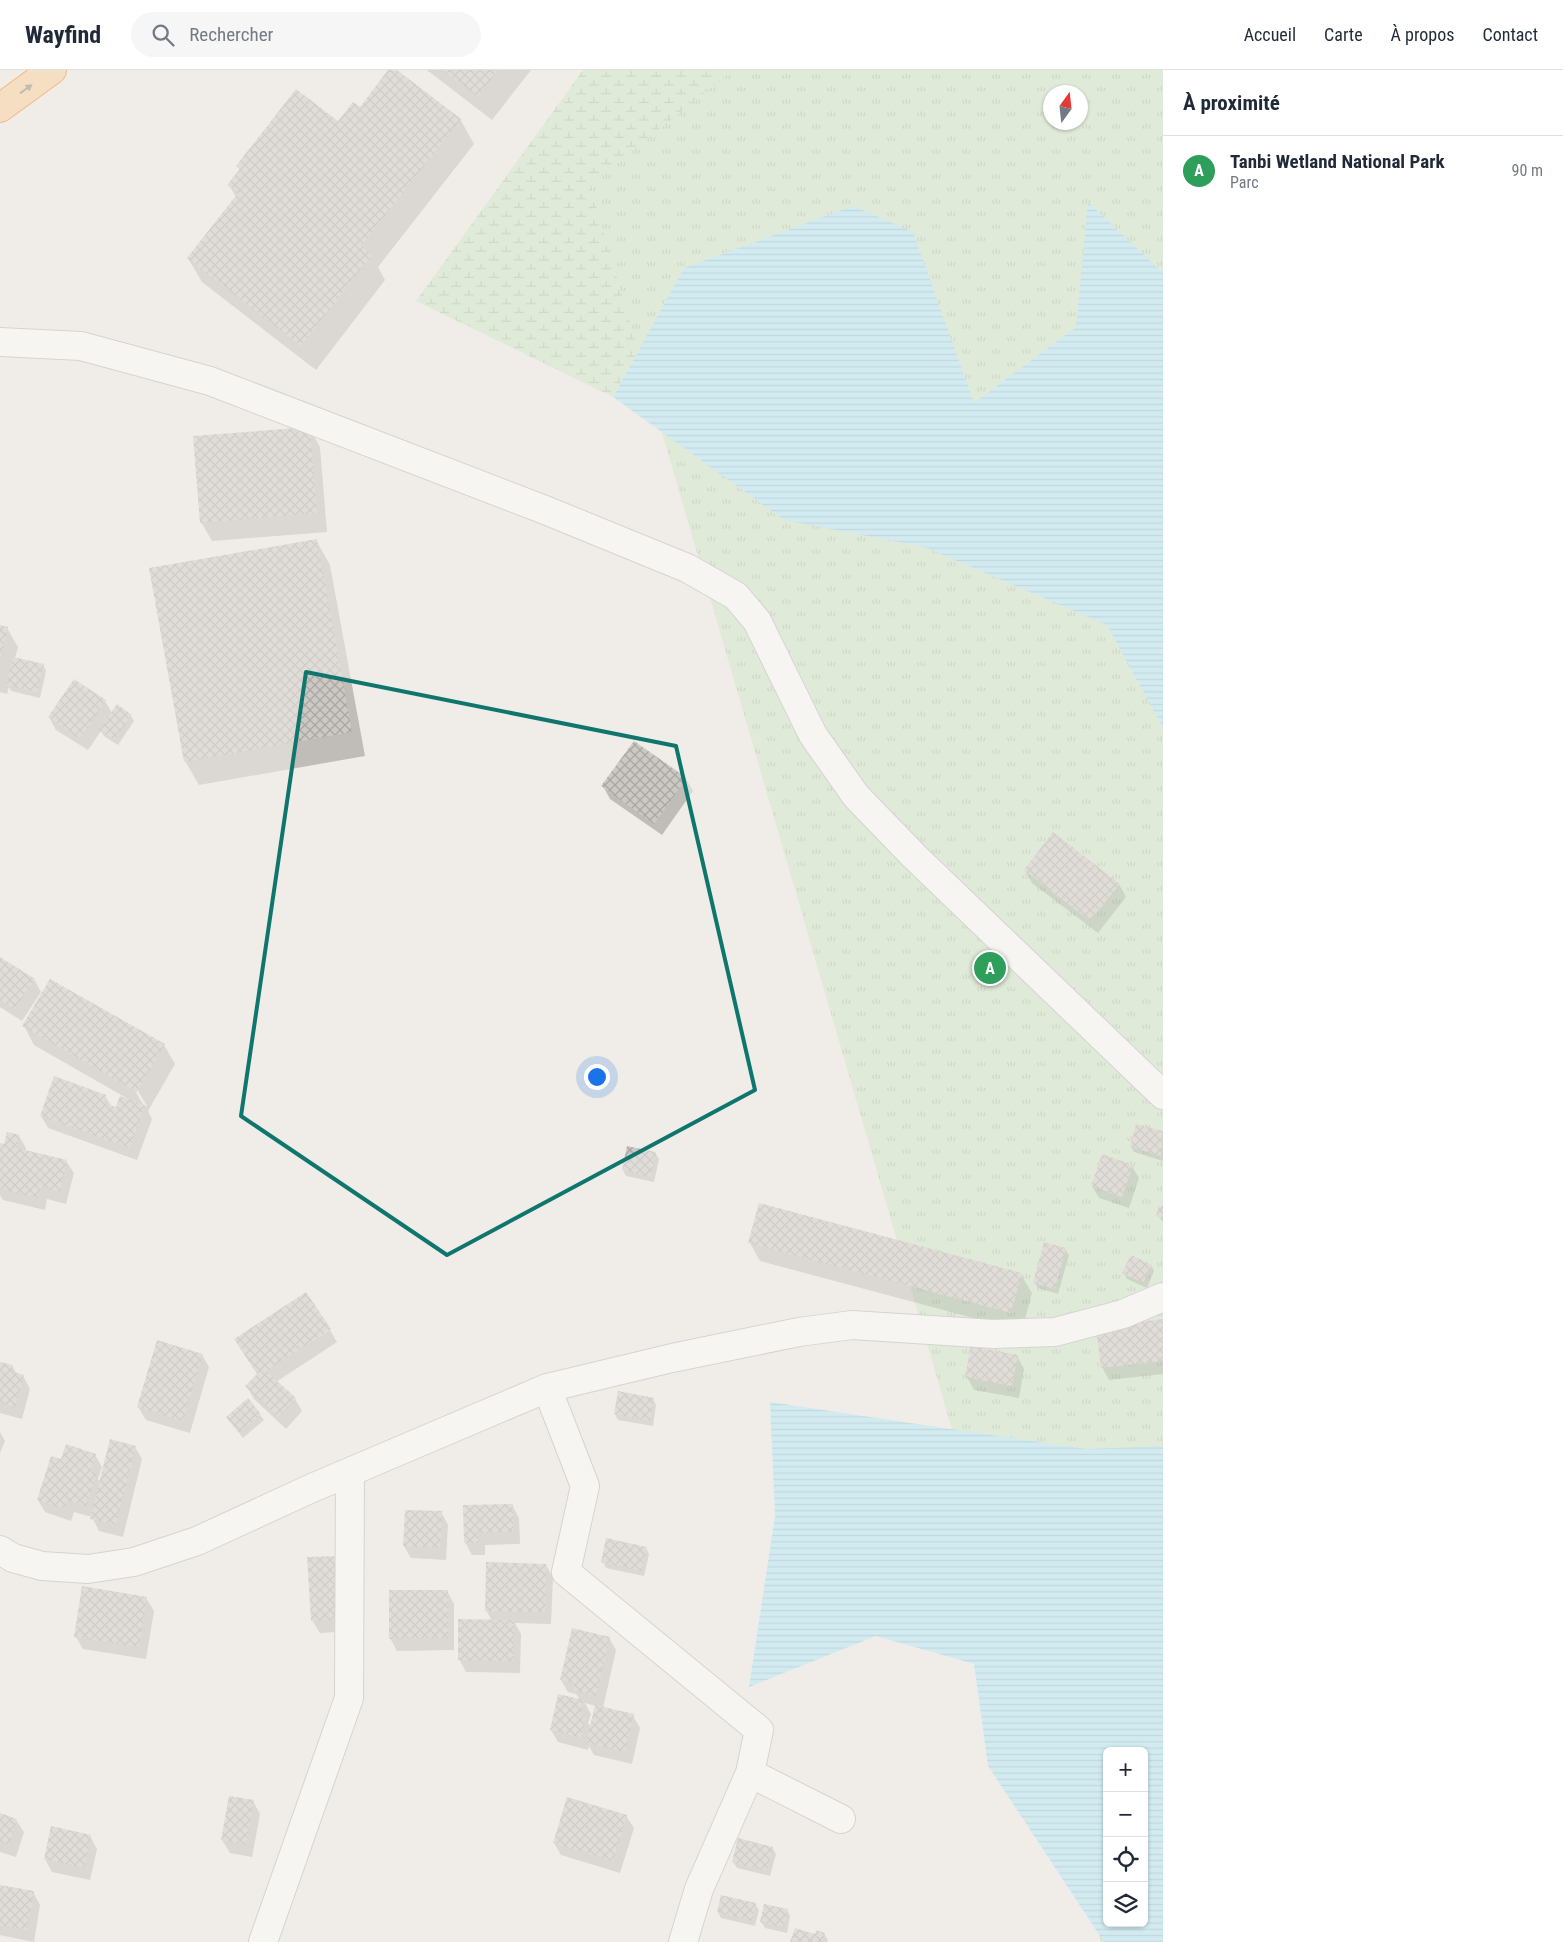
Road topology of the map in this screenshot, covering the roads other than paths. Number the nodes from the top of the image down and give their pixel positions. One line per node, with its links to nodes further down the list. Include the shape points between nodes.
1 (52, 70): 2 (highway, one-way to 1)
2 (0, 108)
3 (0, 342): 4 (street, via 81,346 210,381 687,568 736,596 757,621 813,735 856,796 914,856)
4 (1163, 1095)
5 (1163, 1297): 6 (street, via 1122,1314 1055,1332 993,1334 852,1325 800,1332)
6 (547, 1388): 7 (street); 9 (street, via 585,1486 566,1572 759,1730)
7 (350, 1472): 8 (street, via 197,1541 134,1562 88,1569 42,1566 13,1558); 11 (street, via 349,1698)
8 (0, 1550)
9 (750, 1773): 10 (street); 12 (street, via 699,1888)
10 (840, 1819)
11 (263, 1942)
12 (683, 1942)

